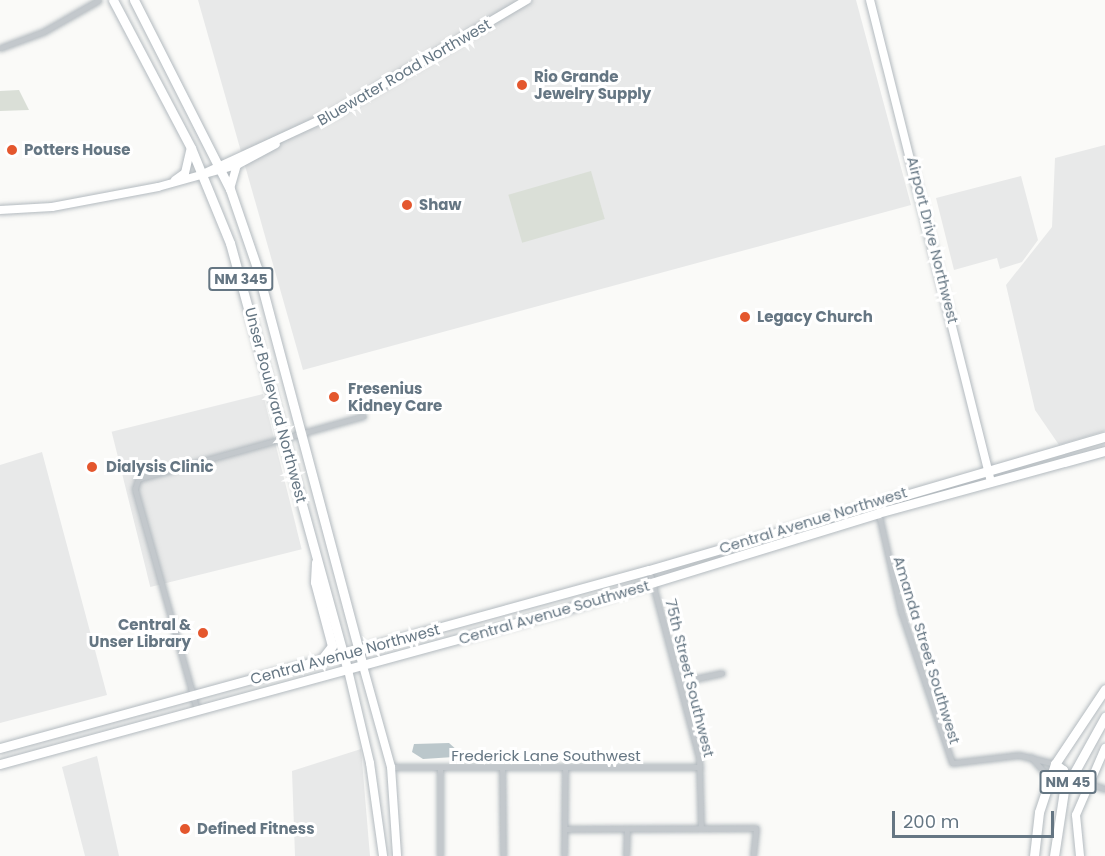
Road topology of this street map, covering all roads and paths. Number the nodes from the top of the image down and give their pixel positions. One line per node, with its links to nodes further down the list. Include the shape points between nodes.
1 (99, 0): 6 (street, via 43,32)
2 (113, 0): 8 (main road, Unser Boulevard Northwest / NM 345)
3 (134, 0): 10 (main road, Unser Boulevard Northwest / NM 345)
4 (527, 0): 7 (street, Bluewater Road Northwest)
5 (870, 0): 20 (street, Airport Drive Northwest)
6 (0, 48)
7 (279, 142): 9 (street, Bluewater Road Northwest); 10 (street, Bluewater Road Northwest)
8 (191, 148): 11 (main road, Unser Boulevard Northwest / NM 345); 12 (street, via 185,173)
9 (237, 165): 10 (street, Bluewater Road Northwest); 13 (street)
10 (219, 168): 11 (street, Bluewater Road Northwest); 13 (main road, Unser Boulevard Northwest / NM 345)
11 (203, 174): 12 (street, Bluewater Road Northwest); 18 (main road, Unser Boulevard Northwest / NM 345, via 238,268)
12 (170, 183): 14 (street, Bluewater Road Northwest, via 52,207)
13 (230, 189): 16 (main road, Unser Boulevard Northwest / NM 345, via 257,268)
14 (0, 210)
15 (363, 416): 16 (street)
16 (298, 434): 18 (street); 29 (main road, Unser Boulevard Northwest / NM 345)
17 (1105, 437): 20 (main road, Central Avenue Northwest)
18 (284, 438): 26 (main road, Unser Boulevard Northwest / NM 345); 37 (street, via 142,476 135,483)
19 (1105, 451): 21 (main road, Central Avenue Southwest)
20 (989, 469): 21 (street, Airport Drive Northwest); 22 (main road, Central Avenue Northwest)
21 (991, 482): 23 (main road, Central Avenue Southwest)
22 (937, 484): 23 (main road); 24 (main road, Central Avenue Northwest)
23 (939, 496): 25 (main road, Central Avenue Southwest)
24 (874, 501): 25 (street, Amanda Street Southwest); 27 (main road, Central Avenue Northwest)
25 (878, 513): 28 (main road, Central Avenue Southwest); 42 (street, Amanda Street Southwest, via 897,600 947,756 961,766 996,757)
26 (316, 552): 30 (main road, Unser Boulevard Northwest / NM 345); 31 (main road, via 315,582 332,646)
27 (649, 570): 28 (street, 75th Street Southwest); 29 (main road, Central Avenue Northwest)
28 (653, 584): 32 (main road, Central Avenue Southwest); 35 (street, 75th Street Southwest)
29 (359, 650): 30 (main road, Central Avenue Northwest); 32 (main road, NM 345)
30 (344, 655): 31 (main road, Central Avenue Northwest); 33 (main road, NM 345)
31 (320, 661): 37 (main road, Central Avenue Northwest)
32 (363, 666): 33 (main road, Central Avenue Southwest); 45 (street)
33 (348, 670): 38 (main road, Central Avenue Southwest); 57 (street, via 370,763)
34 (722, 673): 35 (street)
35 (680, 682): 47 (street, 75th Street Southwest)
36 (1105, 689): 44 (main road, NM 45)
37 (194, 696): 38 (street); 40 (main road, Central Avenue Northwest)
38 (197, 710): 43 (main road, Central Avenue Southwest)
39 (1105, 717): 53 (main road, NM 45)
40 (1, 747): 43 (street)
41 (1105, 748): 51 (street)
42 (1029, 756): 44 (street, Amanda Street Southwest); 50 (street)
43 (5, 762)
44 (1055, 764): 50 (main road, NM 45); 53 (main road, via 1065,776)
45 (391, 767): 46 (street, Frederick Lane Southwest); 58 (street)
46 (440, 767): 48 (street, Frederick Lane Southwest); 59 (street)
47 (700, 767): 49 (street, Frederick Lane Southwest); 54 (street, 75th Street Southwest)
48 (502, 768): 49 (street, Frederick Lane Southwest); 60 (street)
49 (565, 768): 55 (street)
50 (1049, 778): 64 (main road, NM 45)
51 (1086, 783): 52 (street); 66 (street, via 1076,815)
52 (1105, 789)
53 (1064, 792): 65 (main road, NM 45)
54 (701, 828): 56 (street); 63 (street, via 756,828)
55 (565, 829): 56 (street); 61 (street)
56 (627, 829): 62 (street)
57 (384, 856)
58 (397, 856)
59 (440, 856)
60 (502, 856)
61 (564, 856)
62 (626, 856)
63 (753, 856)
64 (1034, 856)
65 (1054, 856)
66 (1080, 856)

